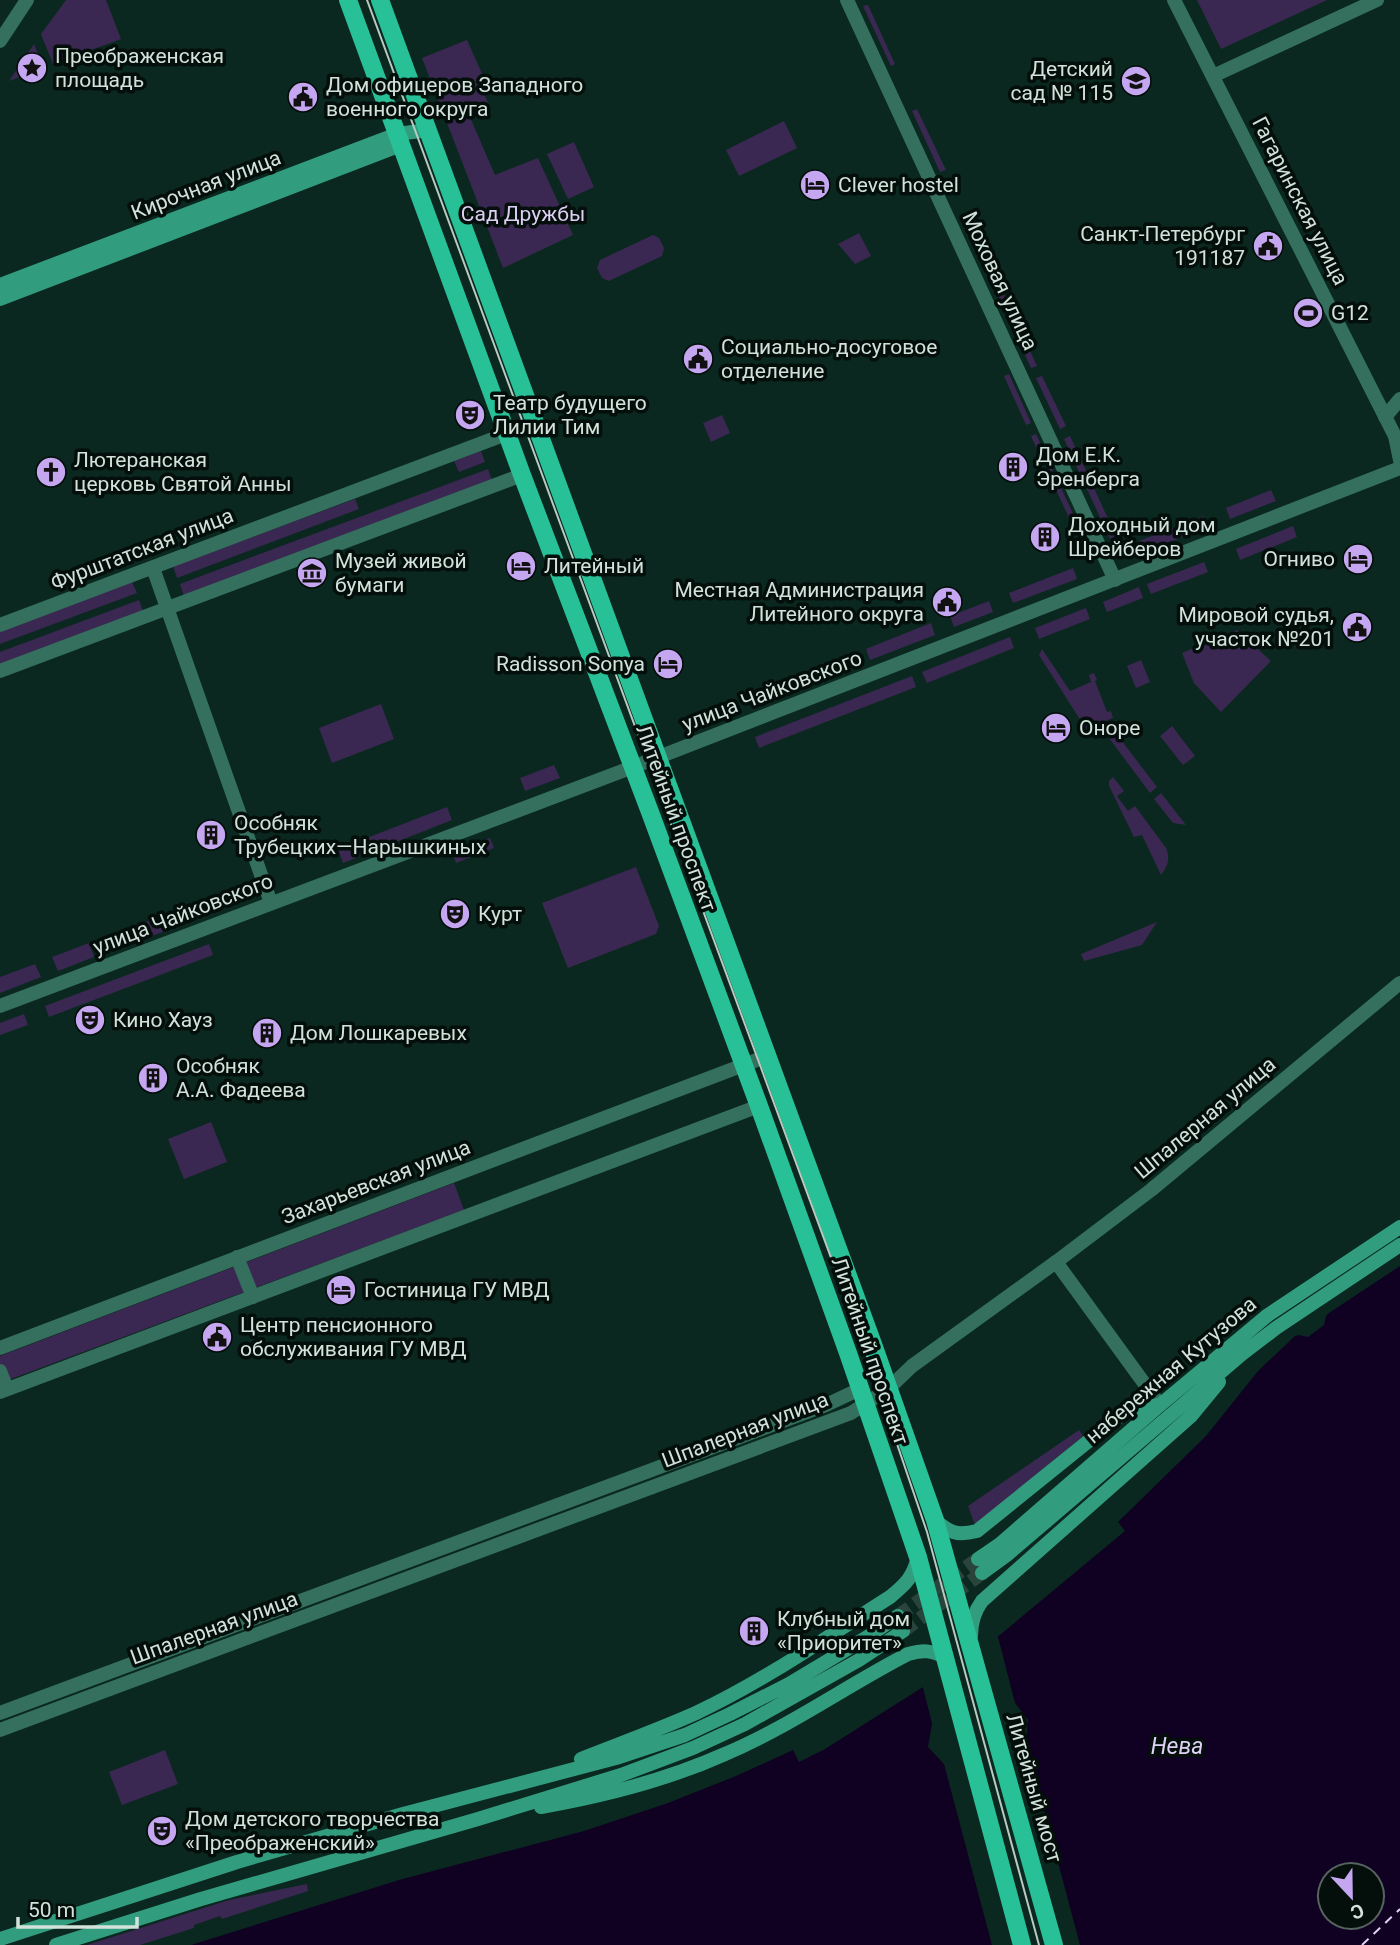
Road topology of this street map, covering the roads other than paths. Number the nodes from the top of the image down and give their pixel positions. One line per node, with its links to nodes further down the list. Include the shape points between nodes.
1 (27, 0): 7 (street)
2 (348, 0): 10 (main road, Литейный проспект)
3 (380, 0): 9 (main road, Литейный проспект)
4 (847, 0): 21 (street, Моховая улица)
5 (1174, 0): 8 (street, Гагаринская улица)
6 (1377, 0): 8 (street)
7 (0, 41)
8 (1213, 76): 14 (street, Гагаринская улица)
9 (428, 130): 10 (main road, Кирочная улица); 15 (main road, Литейный проспект)
10 (399, 140): 11 (main road, Кирочная улица); 12 (main road, Кирочная улица); 16 (main road, Литейный проспект)
11 (0, 285)
12 (0, 299)
13 (1400, 399): 14 (street)
14 (1385, 417): 17 (street, Гагаринская улица)
15 (535, 423): 16 (street, Фурштатская улица); 25 (main road, Литейный проспект)
16 (507, 434): 19 (main road, Литейный проспект); 20 (street, Фурштатская улица)
17 (1400, 460)
18 (1400, 468): 21 (street, улица Чайковского)
19 (522, 475): 22 (street); 26 (main road, Литейный проспект)
20 (153, 568): 22 (street); 23 (street, Фурштатская улица)
21 (1115, 580): 25 (street, улица Чайковского)
22 (167, 608): 24 (street); 27 (street)
23 (0, 625)
24 (0, 671)
25 (658, 757): 26 (street, улица Чайковского); 30 (main road, Литейный проспект)
26 (633, 767): 27 (street, улица Чайковского); 31 (main road, Литейный проспект)
27 (271, 904): 29 (street, улица Чайковского)
28 (1400, 983): 36 (street, Шпалерная улица, via 1151,1190)
29 (0, 1006)
30 (767, 1056): 31 (street, Захарьевская улица); 41 (main road, Литейный проспект)
31 (743, 1065): 32 (main road, Литейный проспект); 35 (street, Захарьевская улица)
32 (759, 1106): 37 (street); 43 (main road, Литейный проспект)
33 (1400, 1227): 44 (main road, набережная Кутузова, via 1268,1315)
34 (1400, 1245): 39 (main road, набережная Кутузова)
35 (237, 1257): 37 (street); 38 (street, Захарьевская улица)
36 (1056, 1262): 41 (street, Шпалерная улица, via 912,1366); 44 (street)
37 (253, 1297): 42 (street)
38 (0, 1348)
39 (1242, 1354): 44 (main road, набережная Кутузова, via 1009,1554 980,1566); 49 (main road, via 1191,1416 982,1601 971,1624)
40 (0, 1371): 42 (street)
41 (888, 1389): 43 (street, Шпалерная улица); 45 (main road, Литейный проспект)
42 (4, 1390)
43 (863, 1397): 46 (main road, Литейный проспект); 51 (street, Шпалерная улица, via 826,1405); 52 (street, Шпалерная улица, via 851,1413)
44 (1160, 1405): 45 (main road, via 1127,1410 977,1531 956,1533)
45 (935, 1520): 49 (main road, Литейный проспект)
46 (918, 1557): 50 (main road, Литейный проспект); 53 (main road, via 909,1580 890,1597 757,1680 642,1736)
47 (898, 1616): 53 (main road, via 789,1684 685,1735)
48 (903, 1631): 54 (main road, via 806,1691 693,1748)
49 (971, 1643): 58 (main road, Литейный мост)
50 (945, 1657): 54 (main road, via 932,1651 908,1654 727,1754 670,1776 568,1803); 57 (main road)
51 (0, 1713)
52 (0, 1730)
53 (507, 1787): 55 (main road, via 237,1862)
54 (478, 1819): 56 (main road)
55 (0, 1939)
56 (55, 1945)
57 (1022, 1945)
58 (1054, 1945)

